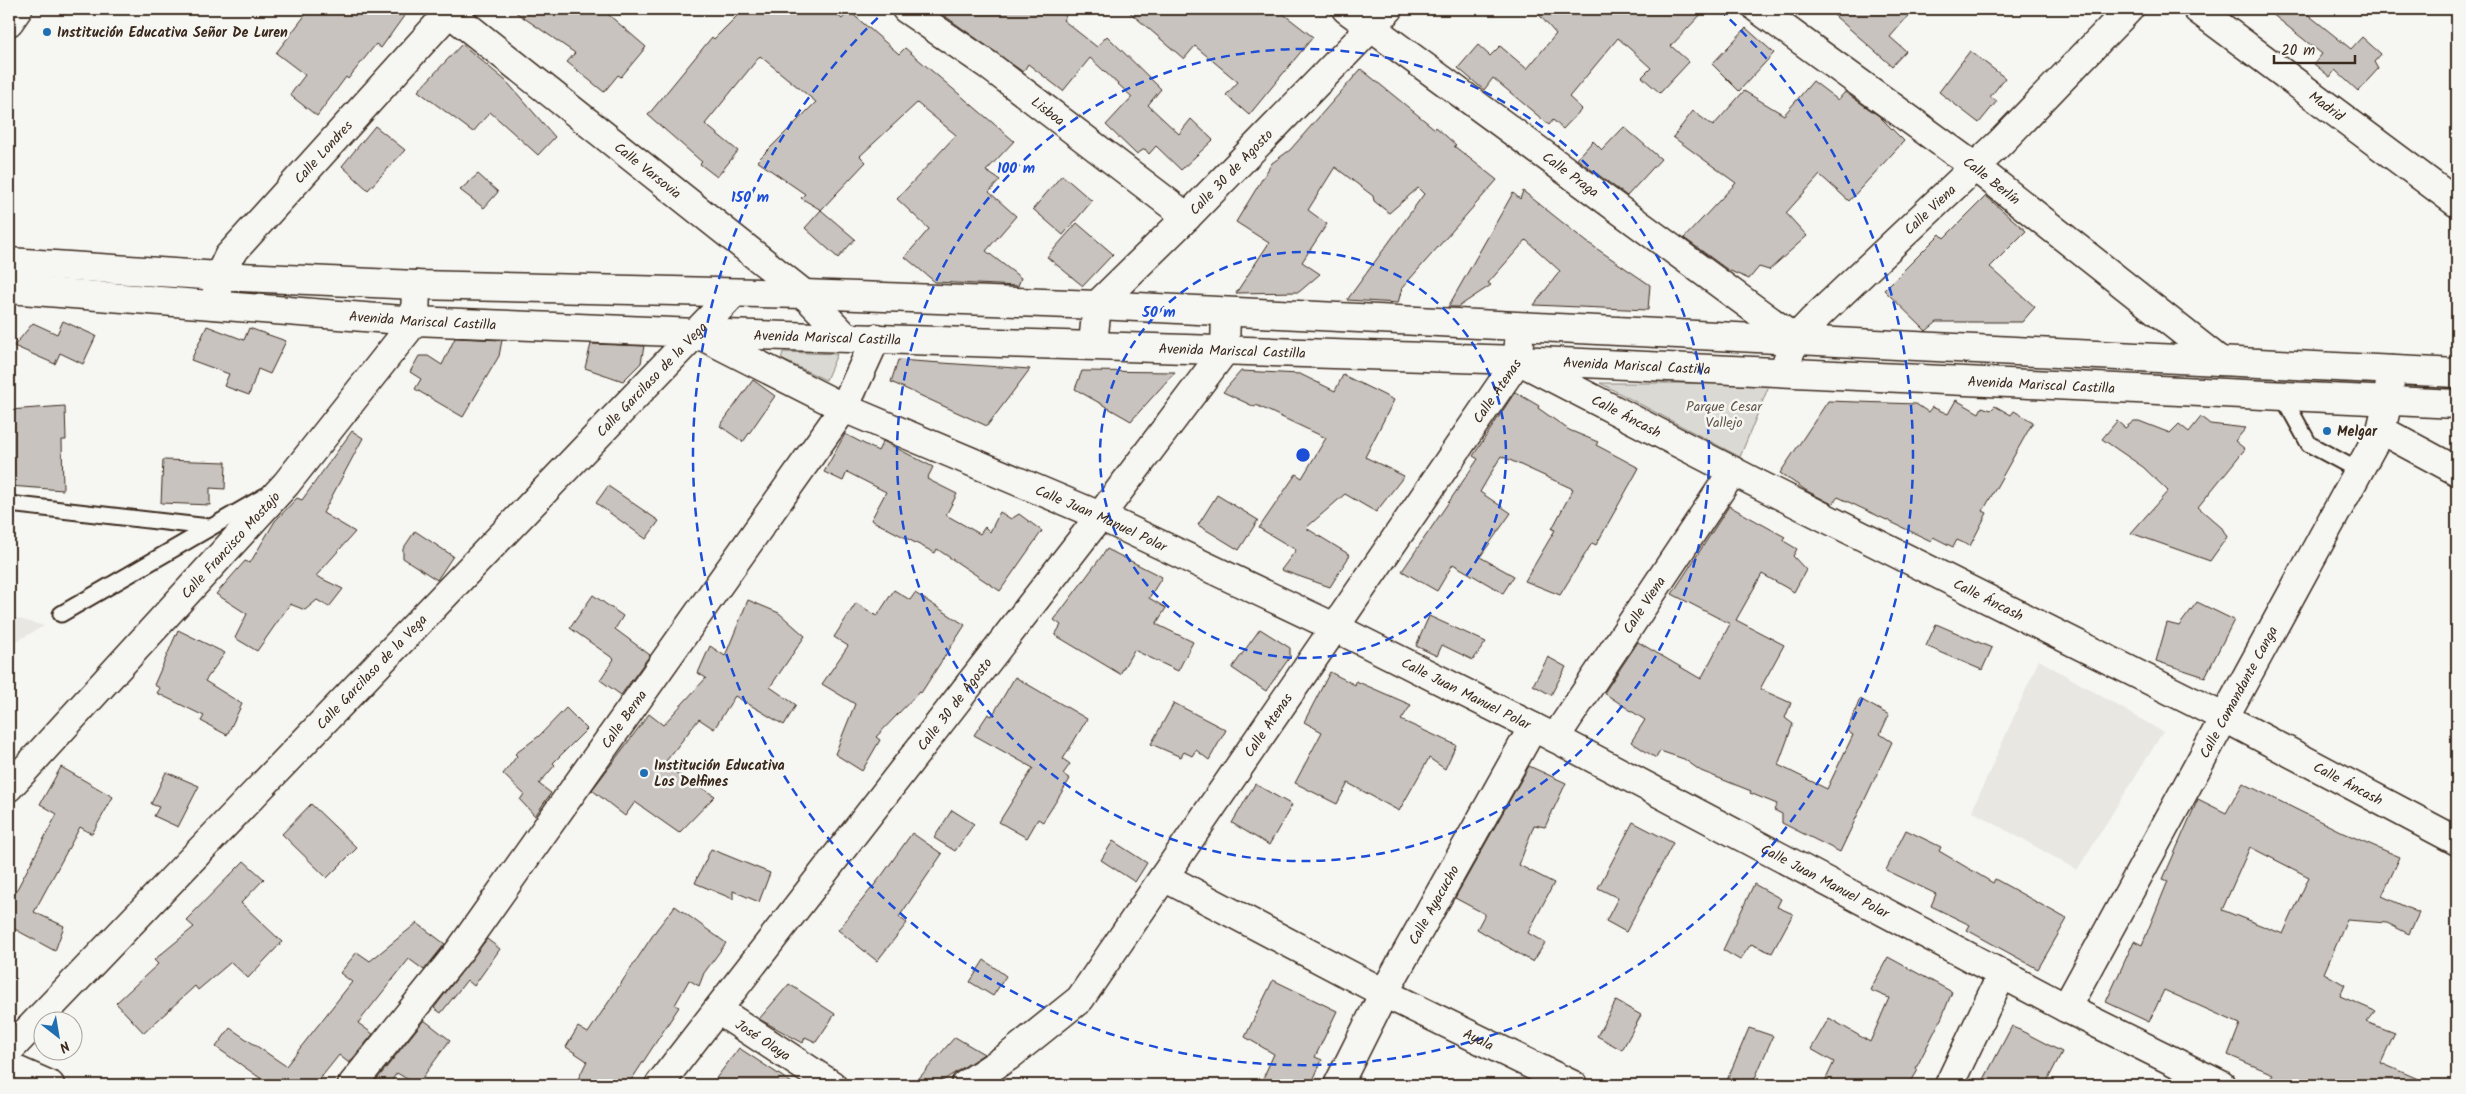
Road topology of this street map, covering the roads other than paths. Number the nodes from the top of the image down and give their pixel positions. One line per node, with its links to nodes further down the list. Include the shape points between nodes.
1 (18, 9): 9 (street)
2 (906, 9): 12 (street, Lisboa, via 988,65)
3 (1346, 9): 8 (street, Calle Praga)
4 (1758, 9): 10 (street, Calle Berlín)
5 (2129, 9): 10 (street, Calle Viena)
6 (2197, 9): 11 (street, Madrid)
7 (449, 10): 14 (street, Calle Londres, via 228,257); 18 (street, Calle Varsovia)
8 (1380, 18): 12 (street, Calle 30 de Agosto); 27 (street, Calle Praga)
9 (9, 22)
10 (1975, 167): 27 (street, Calle Viena); 31 (street, Calle Berlín)
11 (2457, 203)
12 (1187, 216): 20 (street, Calle 30 de Agosto)
13 (9, 262): 14 (street)
14 (218, 276): 15 (street); 19 (street, Calle Londres)
15 (416, 286): 17 (street); 22 (street)
16 (9, 289): 19 (street, Avenida Mariscal Castilla)
17 (734, 293): 18 (street); 24 (street, Calle Garcilaso de la Vega)
18 (804, 294): 20 (street); 25 (street, Calle Varsovia)
19 (216, 305): 22 (street, Avenida Mariscal Castilla)
20 (1097, 305): 21 (street); 28 (street)
21 (1226, 312): 23 (street); 29 (street)
22 (415, 321): 24 (street, Avenida Mariscal Castilla); 43 (street, Calle Francisco Mostajo)
23 (1521, 326): 27 (street); 30 (street, Calle Atenas)
24 (696, 333): 25 (street, Avenida Mariscal Castilla); 38 (street, Calle Juan Manuel Polar); 58 (street, Calle Garcilaso de la Vega)
25 (845, 336): 26 (street, Avenida Mariscal Castilla)
26 (876, 338): 28 (street, Avenida Mariscal Castilla); 38 (street, Calle Berna)
27 (1796, 339): 31 (street); 33 (street, Calle Viena)
28 (1092, 344): 29 (street, Avenida Mariscal Castilla)
29 (1225, 350): 30 (street, Avenida Mariscal Castilla); 45 (street, Calle 30 de Agosto)
30 (1518, 360): 33 (street, Avenida Mariscal Castilla); 40 (street, Calle Áncash); 48 (street, Calle Atenas)
31 (2220, 361): 32 (street)
32 (2391, 370): 34 (street); 36 (street, Calle Comandante Canga)
33 (1783, 372): 35 (street, Avenida Mariscal Castilla)
34 (2457, 373)
35 (2282, 397): 36 (street, Avenida Mariscal Castilla); 41 (lane, via 2309,444)
36 (2388, 401): 37 (street, Avenida Mariscal Castilla); 39 (street, Calle Comandante Canga)
37 (2457, 404)
38 (844, 408): 45 (street, Calle Juan Manuel Polar); 61 (street, Calle Berna, via 460,950)
39 (2381, 430): 41 (street, Calle Comandante Canga); 42 (street)
40 (1733, 471): 49 (street, Calle Áncash); 50 (street, Calle Viena)
41 (2359, 471): 49 (street, Calle Comandante Canga)
42 (2457, 471)
43 (286, 484): 46 (lane); 51 (street, Calle Francisco Mostajo)
44 (9, 504): 46 (lane)
45 (1100, 516): 48 (street, Calle Juan Manuel Polar); 57 (street, Calle 30 de Agosto)
46 (209, 527): 47 (lane)
47 (61, 614)
48 (1334, 627): 50 (street, Calle Juan Manuel Polar); 53 (street, Calle Atenas)
49 (2225, 718): 52 (street, Calle Áncash); 56 (street, Calle Comandante Canga)
50 (1544, 733): 54 (street, Calle Juan Manuel Polar); 55 (street, Calle Ayacucho)
51 (9, 787)
52 (2457, 841)
53 (1164, 876): 55 (street, Ayala); 64 (street, Calle Atenas, via 1080,999 1008,1056)
54 (2002, 974): 56 (street, Calle Juan Manuel Polar); 67 (street)
55 (1384, 993): 65 (street, Calle Ayacucho); 66 (street, Ayala)
56 (2066, 1008): 68 (street, Calle Juan Manuel Polar)
57 (718, 1010): 62 (street, Calle 30 de Agosto); 63 (street, José Olaya)
58 (9, 1050)
59 (9, 1067): 60 (street)
60 (50, 1085)
61 (352, 1085)
62 (659, 1085)
63 (832, 1085)
64 (965, 1085)
65 (1338, 1085)
66 (1573, 1085)
67 (1949, 1085)
68 (2221, 1085)

